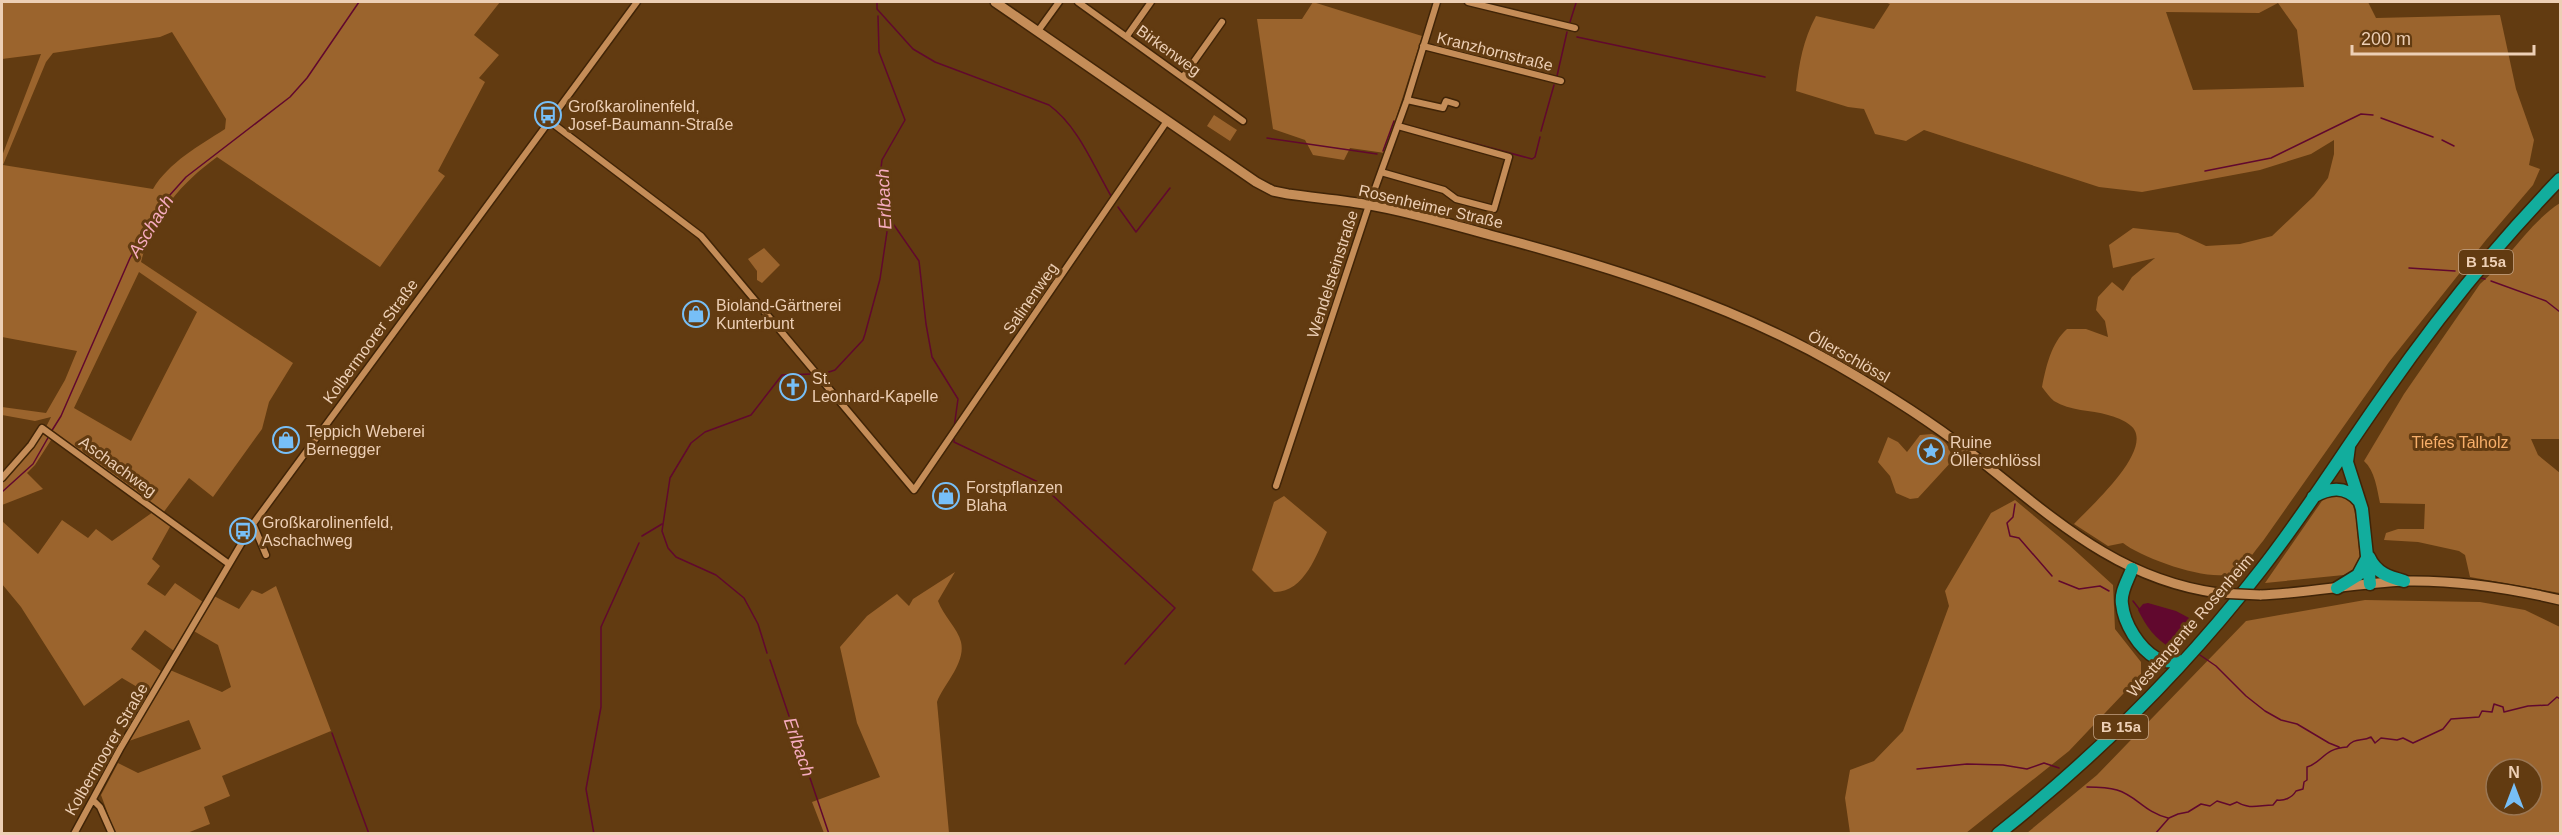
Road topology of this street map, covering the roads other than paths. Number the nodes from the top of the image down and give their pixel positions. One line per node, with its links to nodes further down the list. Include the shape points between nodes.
1 (637, 2): 17 (street, Kolbermoorer Straße)
2 (995, 2): 10 (street, Rosenheimer Straße)
3 (1059, 2): 10 (street)
4 (1078, 2): 11 (street, Birkenweg)
5 (1151, 2): 11 (street)
6 (1437, 2): 12 (street, Wendelsteinstraße)
7 (1468, 2): 9 (street)
8 (1222, 22): 13 (street)
9 (1575, 28)
10 (1038, 30): 18 (street, Rosenheimer Straße)
11 (1127, 36): 13 (street, Birkenweg)
12 (1424, 46): 14 (street, Kranzhornstraße); 15 (street, Wendelsteinstraße)
13 (1183, 77): 19 (street, Birkenweg)
14 (1561, 81)
15 (1407, 100): 16 (street, via 1443,108 1446,101); 20 (street, Wendelsteinstraße)
16 (1456, 104)
17 (548, 120): 18 (street, Salinenweg, via 701,236 914,490); 30 (street, Kolbermoorer Straße)
18 (1167, 121): 23 (street, Rosenheimer Straße, via 1273,191)
19 (1243, 121)
20 (1398, 126): 21 (street, Wendelsteinstraße); 21 (street, via 1509,157 1494,209)
21 (1381, 172): 23 (street, Wendelsteinstraße)
22 (2560, 179): 25 (highway, B 15a, via 2457,295)
23 (1369, 205): 24 (street, Rosenheimer Straße, via 1536,246); 27 (street, Wendelsteinstraße)
24 (1661, 287): 34 (street, Öllerschlössl, via 1771,332 1837,365 1935,426 2044,513 2098,551)
25 (2350, 444): 28 (highway, B 15a); 29 (highway, via 2348,471)
26 (2, 478): 33 (street, Aschachweg, via 42,428)
27 (1276, 486)
28 (2313, 497): 29 (highway, via 2327,490 2342,489); 40 (highway, Westtangente Rosenheim / B 15a, via 2261,570)
29 (2360, 502): 31 (highway)
30 (254, 524): 32 (street); 33 (street, Kolbermoorer Straße)
31 (2368, 554): 35 (highway, via 2375,568); 36 (highway); 37 (highway, via 2358,575)
32 (266, 555)
33 (229, 564): 42 (street, Kolbermoorer Straße, via 120,749)
34 (2132, 569): 37 (street, Öllerschlössl, bridge, via 2165,582 2218,593 2259,595); 39 (highway, via 2122,594 2125,621)
35 (2404, 581): 36 (street, Öllerschlössl); 38 (street, Öllerschlössl, via 2481,584)
36 (2370, 584): 37 (street, Öllerschlössl)
37 (2337, 588)
38 (2560, 600)
39 (2156, 658): 40 (highway); 41 (highway, via 2162,676)
40 (2184, 661): 41 (highway, Westtangente Rosenheim / B 15a)
41 (2160, 687): 45 (highway, Westtangente Rosenheim / B 15a, via 2080,765)
42 (94, 801): 43 (street, Kolbermoorer Straße); 44 (street)
43 (74, 834)
44 (112, 834)
45 (1998, 834)

